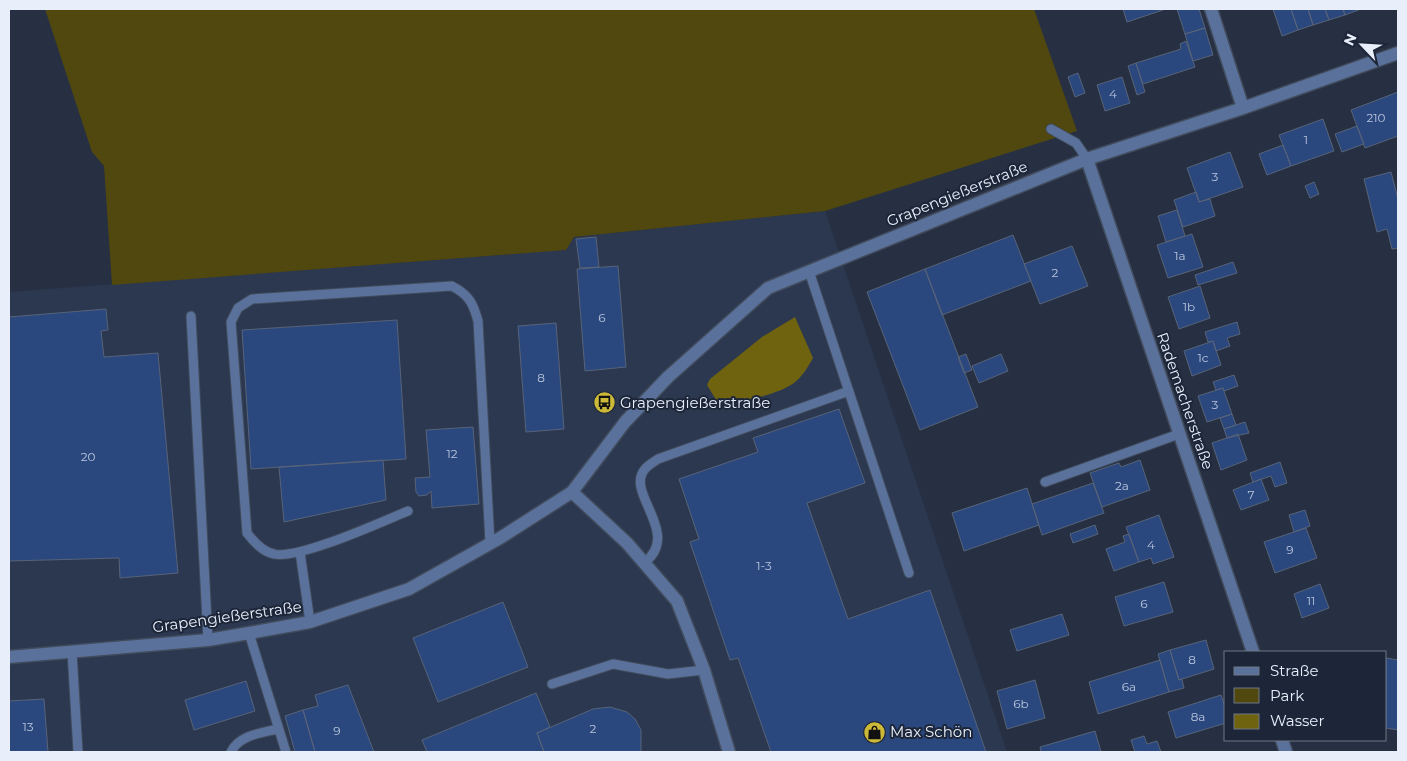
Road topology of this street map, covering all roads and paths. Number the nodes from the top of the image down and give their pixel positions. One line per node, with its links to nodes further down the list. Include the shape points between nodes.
1 (1211, 9): 3 (street)
2 (1398, 53): 3 (street, Grapengießerstraße)
3 (1244, 108): 5 (street, Grapengießerstraße)
4 (1051, 129): 5 (lane, via 1076,143)
5 (1087, 160): 6 (street, Grapengießerstraße); 9 (street, Rademacherstraße)
6 (809, 271): 8 (lane); 11 (street, Grapengießerstraße, via 768,288 668,377 625,422)
7 (191, 316): 19 (lane)
8 (848, 391): 15 (lane, via 658,459 644,470 640,479 642,490 659,538 654,555); 16 (lane)
9 (1179, 434): 10 (lane); 20 (street, Rademacherstraße)
10 (1045, 482)
11 (572, 492): 13 (street, Grapengießerstraße); 15 (street)
12 (408, 511): 14 (lane)
13 (490, 543): 14 (lane, via 478,321 472,301 465,292 452,286 252,299 238,308 231,322 247,533 255,543 274,554); 17 (street, Grapengießerstraße, via 409,589)
14 (300, 552): 17 (lane)
15 (644, 563): 23 (street, via 677,601)
16 (909, 573)
17 (310, 622): 18 (street, Grapengießerstraße)
18 (249, 633): 19 (street, Grapengießerstraße); 25 (lane)
19 (208, 640): 21 (street, Grapengießerstraße)
20 (1253, 651)
21 (72, 652): 22 (street, Grapengießerstraße); 26 (lane)
22 (9, 657)
23 (704, 670): 24 (lane, via 668,674 613,664); 29 (street)
24 (552, 684)
25 (278, 729): 27 (lane, via 247,737 234,745); 28 (lane)
26 (78, 752)
27 (231, 752)
28 (286, 752)
29 (730, 752)

